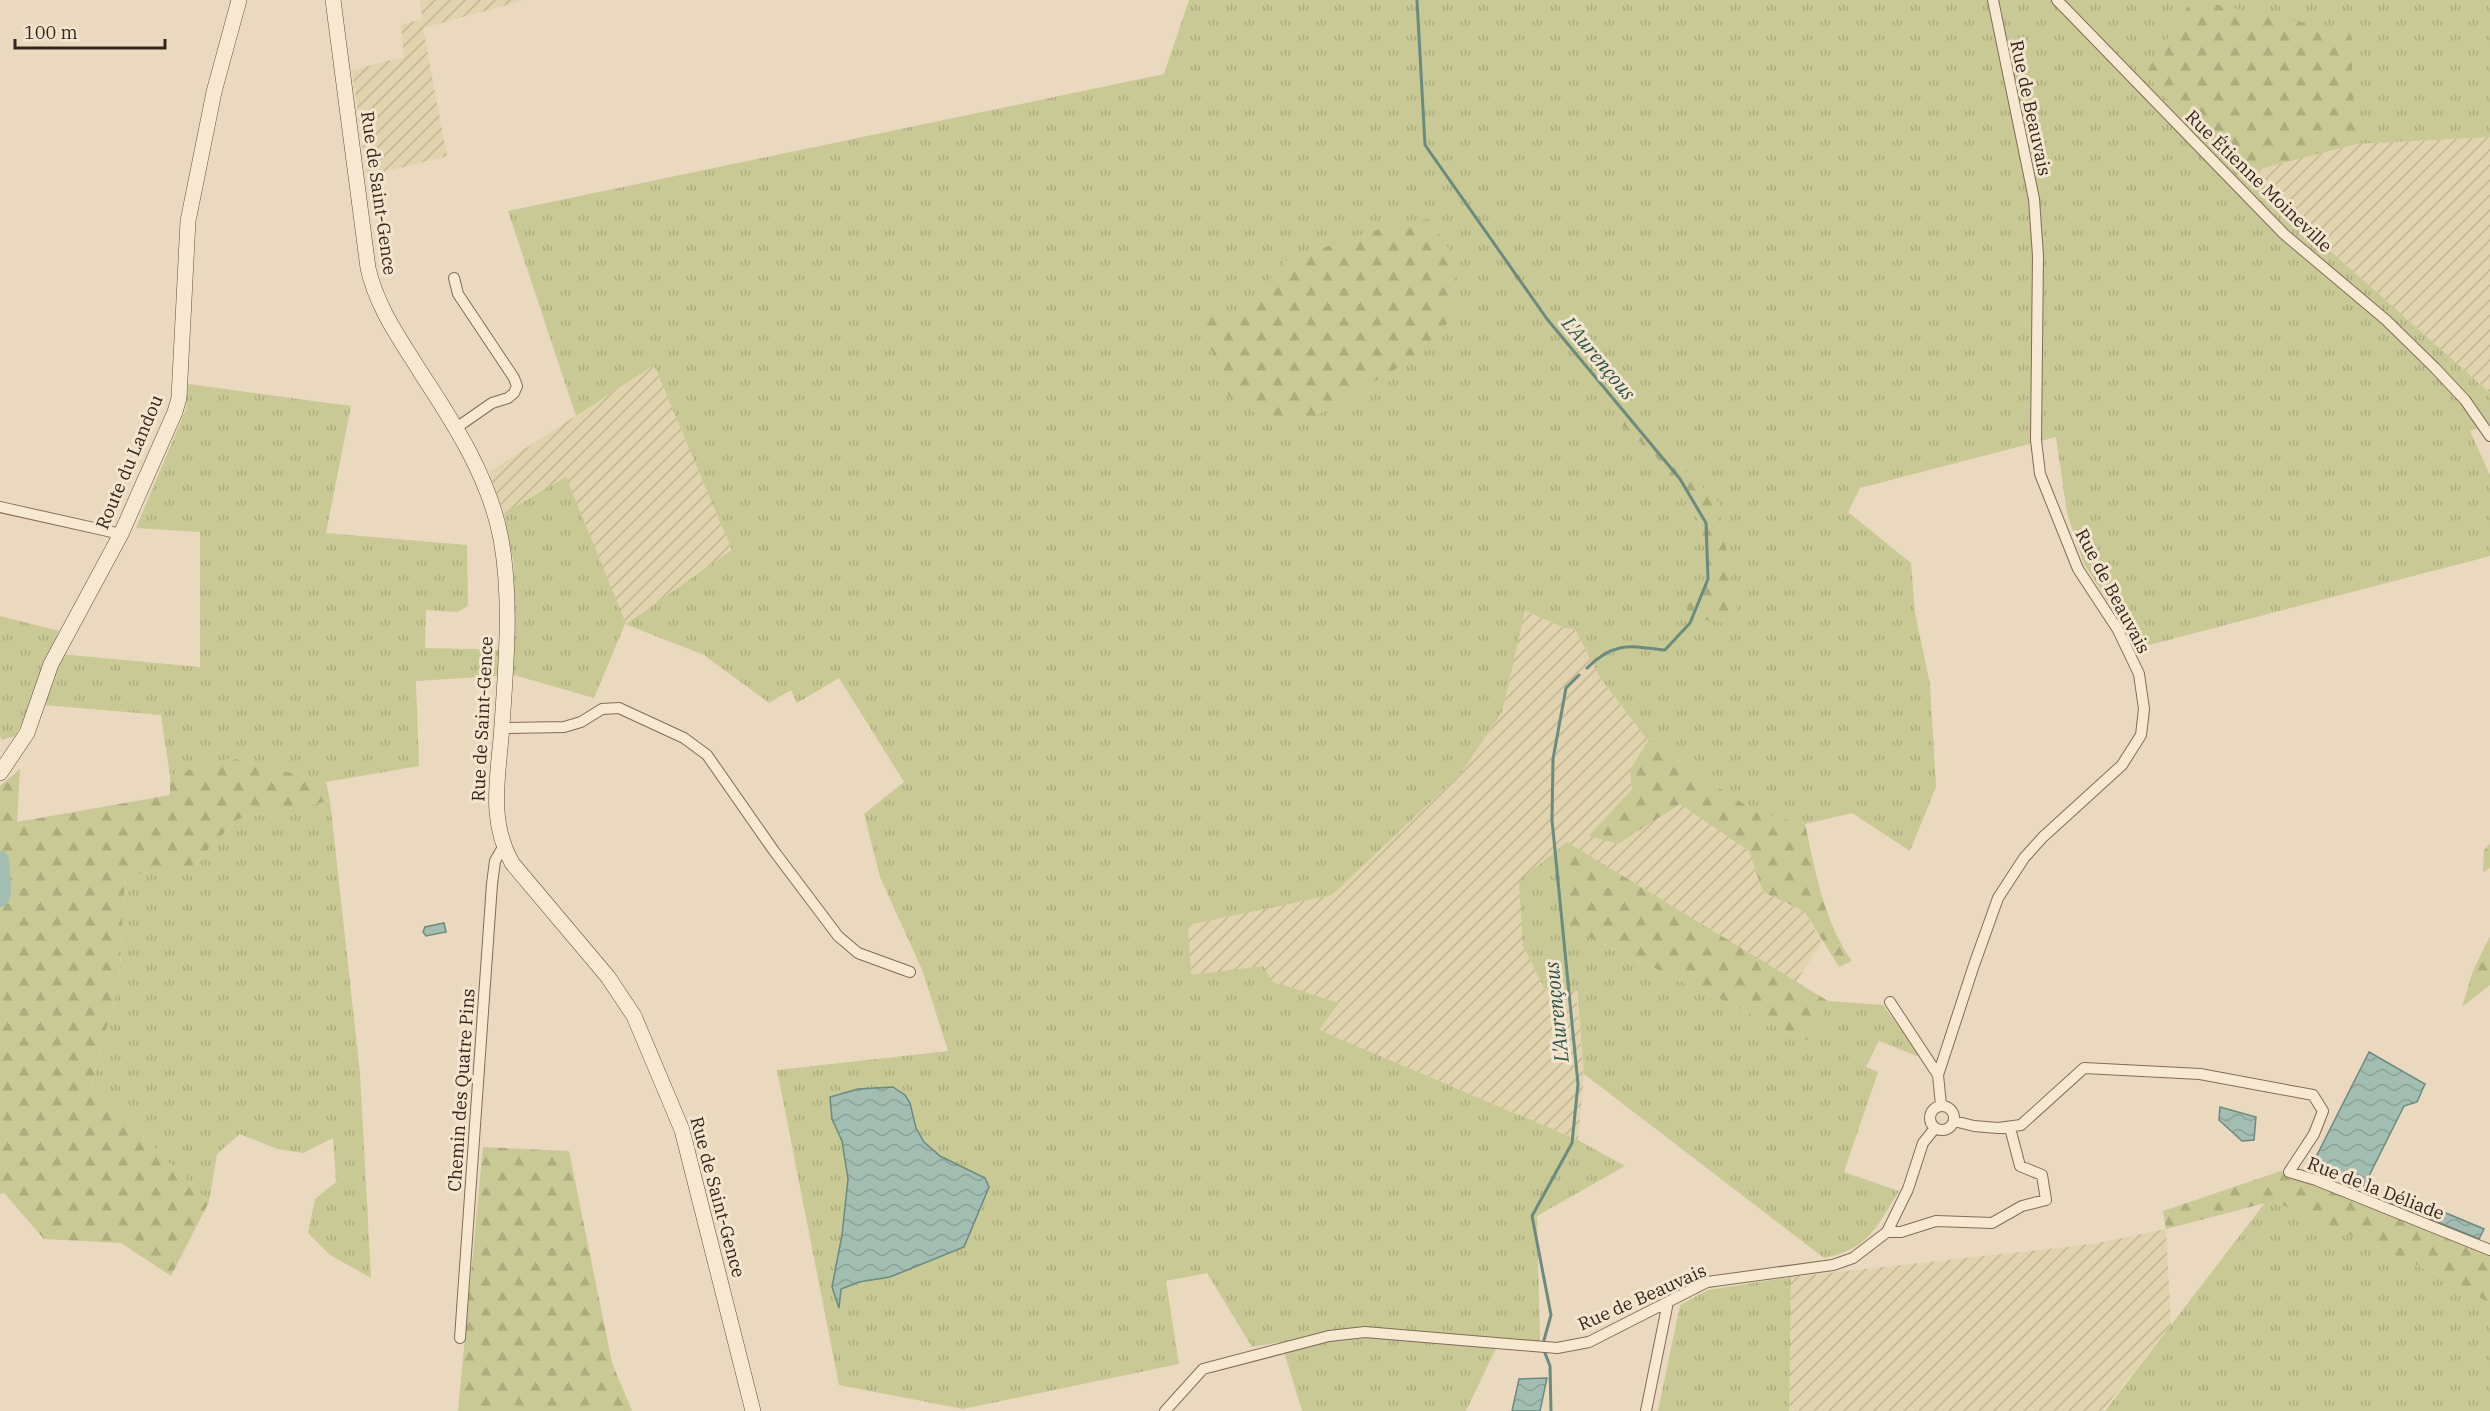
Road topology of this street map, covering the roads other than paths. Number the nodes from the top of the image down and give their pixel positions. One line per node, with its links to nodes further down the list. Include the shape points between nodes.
1 (239, 0): 9 (street, Route du Landou, via 214,92 188,221 179,398)
2 (333, 0): 6 (street, Rue de Saint-Gence, via 374,291 384,315)
3 (1993, 0): 15 (street, Rue de Beauvais, via 2034,199 2038,256 2036,440 2040,474 2078,569 2118,630 2139,674 2144,709 2141,735 2122,765 2043,837 1998,898)
4 (2057, 0): 7 (street, Rue Étienne Moineville, via 2284,234 2386,320 2435,368)
5 (454, 278): 6 (street, via 458,294 517,386 508,398 492,403)
6 (456, 428): 10 (street, Rue de Saint-Gence, via 484,485 502,543 507,615)
7 (2490, 435)
8 (0, 507): 9 (street)
9 (121, 534): 11 (street, Route du Landou, via 51,664 27,733)
10 (502, 728): 12 (street, Rue de Saint-Gence, via 496,810); 13 (street, via 564,727 602,709 619,708 684,738 708,755 838,936 858,953)
11 (0, 773)
12 (503, 847): 23 (street, Chemin des Quatre Pins, via 495,861 492,884); 24 (street, Rue de Saint-Gence, via 512,863 608,976 634,1016 682,1130)
13 (910, 972)
14 (1890, 1002): 15 (street)
15 (1938, 1075): 16 (street, Rue de Beauvais)
16 (1941, 1105): 17 (street, via 1952,1109); 18 (street, via 1933,1109 1930,1117)
17 (1954, 1121): 18 (street, via 1947,1129); 19 (street)
18 (1935, 1128): 20 (street, Rue de Beauvais, via 1923,1143 1908,1190)
19 (2010, 1128): 20 (street, via 2020,1166 2042,1175 2046,1200 2022,1206 1992,1223 1936,1221 1901,1232); 21 (street, Rue de la Déliade, via 2021,1125 2084,1068 2200,1074 2313,1095 2323,1112 2314,1134 2289,1172)
20 (1887, 1232): 22 (street, Rue de Beauvais, via 1853,1258 1833,1265 1707,1282)
21 (2490, 1250)
22 (1668, 1302): 25 (street, Rue de Beauvais, via 1589,1342 1557,1348 1365,1332 1329,1336 1203,1369); 26 (street)
23 (460, 1338)
24 (753, 1411)
25 (1164, 1411)
26 (1646, 1411)

